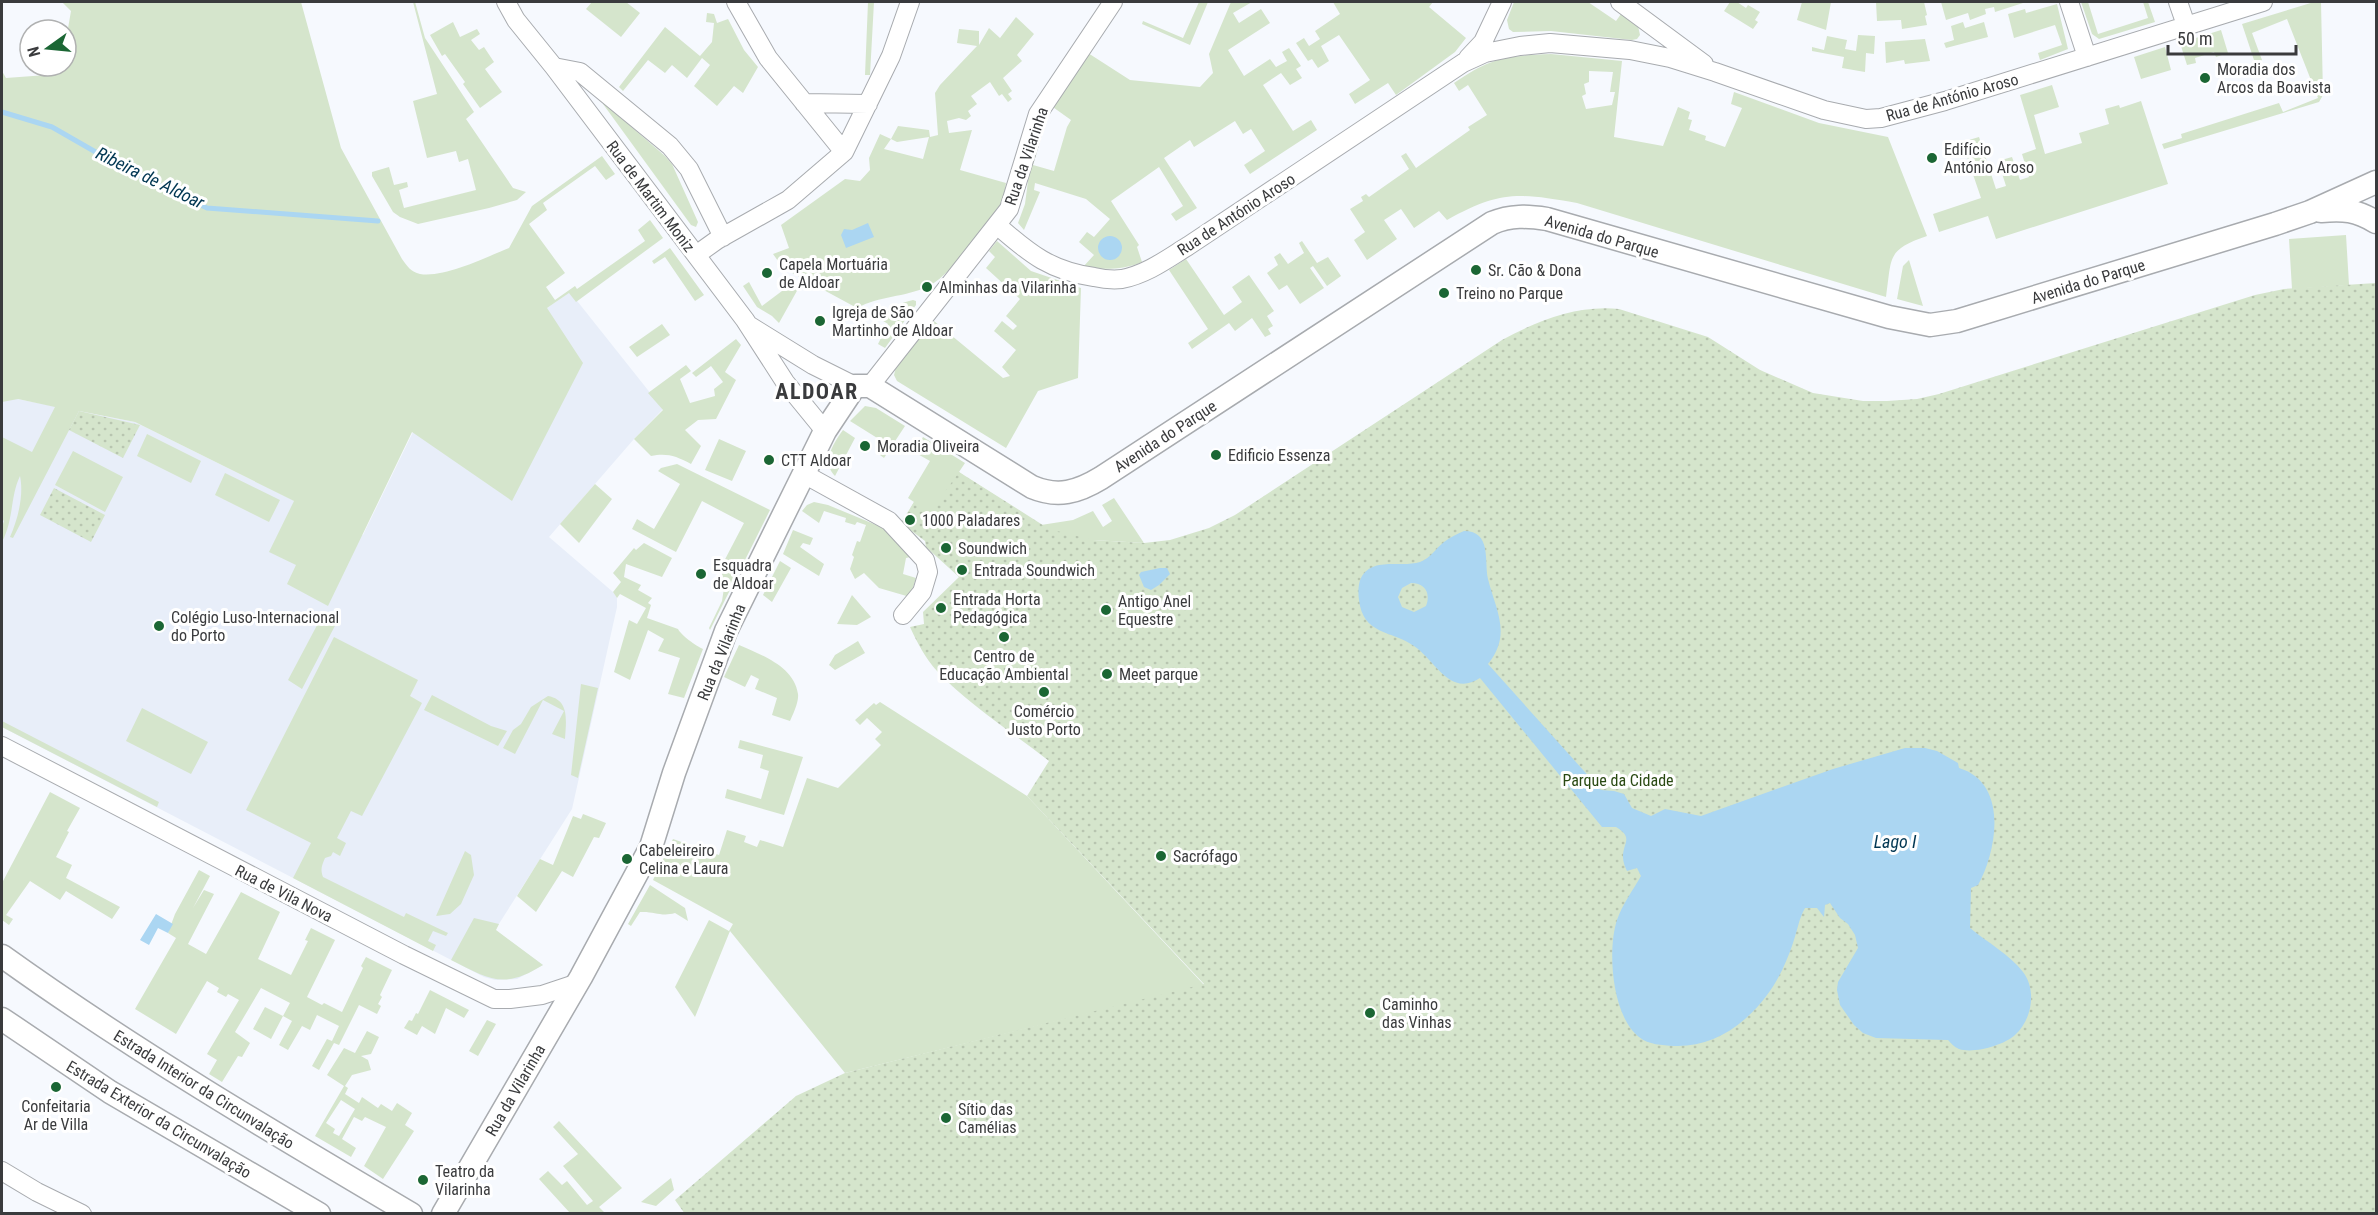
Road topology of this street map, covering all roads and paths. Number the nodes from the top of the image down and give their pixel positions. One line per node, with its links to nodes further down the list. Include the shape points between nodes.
1 (506, 2): 13 (street, Rua de Martim Moniz)
2 (736, 2): 15 (street, via 768,58)
3 (910, 2): 16 (street)
4 (1113, 2): 21 (street, Rua da Vilarinha, via 1038,114 1009,209)
5 (1502, 2): 12 (street, Rua de António Aroso, via 1483,42)
6 (1620, 2): 14 (street)
7 (2069, 2): 11 (street)
8 (2178, 2): 10 (street)
9 (2263, 2): 10 (street, Rua de António Aroso)
10 (2186, 26): 11 (street, Rua de António Aroso)
11 (2087, 57): 14 (street, Rua de António Aroso, via 1945,101 1866,119 1803,104)
12 (1463, 63): 14 (street, Rua de António Aroso, via 1485,53 1550,44 1630,50); 21 (street, Rua de António Aroso, via 1156,267 1138,274 1106,279 1068,273 1040,259)
13 (555, 67): 22 (street, Rua de Martim Moniz, via 580,72 670,146 689,169); 23 (street, Rua de Martim Moniz)
14 (1715, 72)
15 (804, 103): 16 (street); 17 (street)
16 (868, 104): 17 (street)
17 (844, 153): 22 (street, via 788,200)
18 (2376, 182): 19 (main road, Avenida do Parque)
19 (2310, 212): 20 (main road, Avenida do Parque, via 2344,209); 25 (main road, Avenida do Parque, via 1957,321 1929,325 1547,219 1506,218 1492,223 1101,478 1063,494 1032,487)
20 (2376, 222)
21 (998, 226): 25 (street, Rua da Vilarinha)
22 (723, 237): 23 (street)
23 (696, 255): 24 (street, Rua de Martim Moniz)
24 (749, 325): 25 (street, via 813,365); 26 (street, Rua de Martim Moniz, via 784,382)
25 (862, 386): 26 (main road, Rua da Vilarinha)
26 (825, 431): 27 (main road, Rua da Vilarinha)
27 (804, 474): 28 (street, via 889,521 925,560 928,572 922,592); 31 (main road, Rua da Vilarinha, via 726,631 651,847)
28 (903, 615)
29 (2, 746): 31 (street, Rua de Vila Nova, via 494,999 527,998)
30 (2, 957): 36 (main road, Estrada Interior da Circunvalação, via 83,1014)
31 (575, 984): 37 (main road, Rua da Vilarinha)
32 (2, 1019): 35 (main road, Estrada Exterior da Circunvalação, via 110,1092)
33 (2, 1171): 34 (street)
34 (82, 1214)
35 (319, 1214)
36 (411, 1214)
37 (443, 1214)

